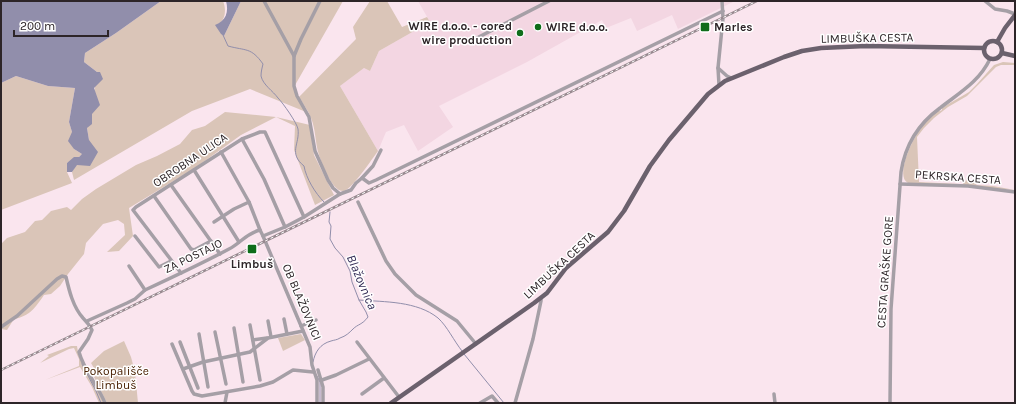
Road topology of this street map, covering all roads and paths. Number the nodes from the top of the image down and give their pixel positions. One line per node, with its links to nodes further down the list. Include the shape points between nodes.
1 (264, 1): 12 (street)
2 (320, 1): 12 (street)
3 (549, 1): 8 (street)
4 (722, 1): 6 (street)
5 (985, 1): 7 (street, via 995,9 1007,10)
6 (723, 11): 15 (street); 22 (street, via 376,180 369,183)
7 (1015, 15): 9 (main road)
8 (473, 40)
9 (997, 42): 10 (main road, via 989,42); 11 (main road, via 1002,48)
10 (984, 48): 14 (main road, via 984,53); 16 (main road, LIMBUŠKA CESTA, via 821,48 794,54)
11 (1002, 53): 13 (main road); 14 (main road, via 997,59)
12 (294, 56): 26 (street, via 295,91 309,117 315,151 328,180)
13 (1015, 56)
14 (990, 59): 23 (street, CESTA GRAŠKE GORE, via 973,83 921,125 904,156)
15 (718, 68): 16 (street); 17 (street)
16 (731, 78): 17 (main road, LIMBUŠKA CESTA)
17 (719, 85): 44 (main road, LIMBUŠKA CESTA, via 698,105 669,140 612,227 566,268)
18 (242, 139): 20 (street, OBROBNA ULICA); 31 (street, OBROBNA ULICA, via 265,132); 33 (street, via 264,179)
19 (381, 150): 22 (street, via 373,166)
20 (221, 152): 21 (street, OBROBNA ULICA); 28 (street)
21 (194, 170): 24 (street, OBROBNA ULICA); 30 (street)
22 (362, 178): 26 (street, via 351,190)
23 (900, 184): 25 (street, PEKRSKA CESTA, via 968,186); 91 (street, CESTA GRAŠKE GORE, via 892,302)
24 (170, 185): 27 (street, OBROBNA ULICA); 37 (street)
25 (1015, 192)
26 (340, 194): 31 (street)
27 (154, 196): 37 (street, via 191,249 194,250); 40 (street, OBROBNA ULICA, via 133,210)
28 (249, 202): 30 (street); 34 (street)
29 (358, 202): 62 (street, via 383,256 395,274 416,295 457,321)
30 (222, 216): 32 (street); 38 (street)
31 (304, 217): 33 (street)
32 (214, 222)
33 (285, 227): 36 (street)
34 (260, 230): 36 (street); 38 (street, ZA POSTAJO, via 247,235)
35 (136, 236): 40 (street, via 159,267)
36 (262, 236): 50 (street, OB BLAŽOVNICI)
37 (211, 241): 39 (street)
38 (239, 242): 39 (street, ZA POSTAJO)
39 (220, 254): 42 (street, ZA POSTAJO)
40 (171, 261): 42 (street)
41 (129, 266): 43 (street)
42 (181, 272): 43 (street, ZA POSTAJO)
43 (145, 290): 47 (street, ZA POSTAJO, via 127,304)
44 (541, 298): 62 (main road, LIMBUŠKA CESTA); 89 (street, via 533,339)
45 (284, 319): 56 (street)
46 (316, 320): 50 (street)
47 (87, 321): 51 (street, via 74,303 66,277 62,276); 83 (street, via 92,330 91,335 79,352)
48 (268, 321): 57 (street)
49 (250, 325): 58 (street)
50 (301, 326): 53 (street, OB BLAŽOVNICI)
51 (1, 327)
52 (234, 328): 64 (street)
53 (303, 331): 56 (street); 71 (street, OB BLAŽOVNICI, via 310,347)
54 (215, 332): 65 (street)
55 (198, 334): 67 (street)
56 (287, 334): 57 (street)
57 (269, 337): 58 (street); 63 (street)
58 (253, 340): 63 (street)
59 (180, 342): 68 (street)
60 (357, 342): 66 (street)
61 (172, 344): 69 (street)
62 (476, 344): 82 (main road, LIMBUŠKA CESTA)
63 (255, 349): 64 (street); 73 (street)
64 (237, 355): 65 (street); 75 (street)
65 (221, 358): 67 (street); 76 (street)
66 (369, 359): 72 (street); 74 (street)
67 (203, 362): 68 (street); 77 (street)
68 (189, 366): 69 (street); 78 (street)
69 (183, 369): 79 (street, via 194,394 202,396)
70 (318, 370): 74 (street, OB BLAŽOVNICI)
71 (314, 372): 79 (street, via 293,370 273,382); 85 (street, OB BLAŽOVNICI)
72 (384, 378): 80 (street); 82 (street)
73 (260, 380)
74 (322, 380): 85 (street, OB BLAŽOVNICI)
75 (243, 382)
76 (226, 384)
77 (208, 387)
78 (198, 388)
79 (227, 392): 84 (street)
80 (362, 394)
81 (774, 394): 90 (street)
82 (399, 398): 86 (main road, LIMBUŠKA CESTA)
83 (105, 403)
84 (225, 403)
85 (320, 403)
86 (391, 403)
87 (480, 403): 88 (street, via 492,396)
88 (498, 403)
89 (515, 403)
90 (775, 403)
91 (890, 403)

